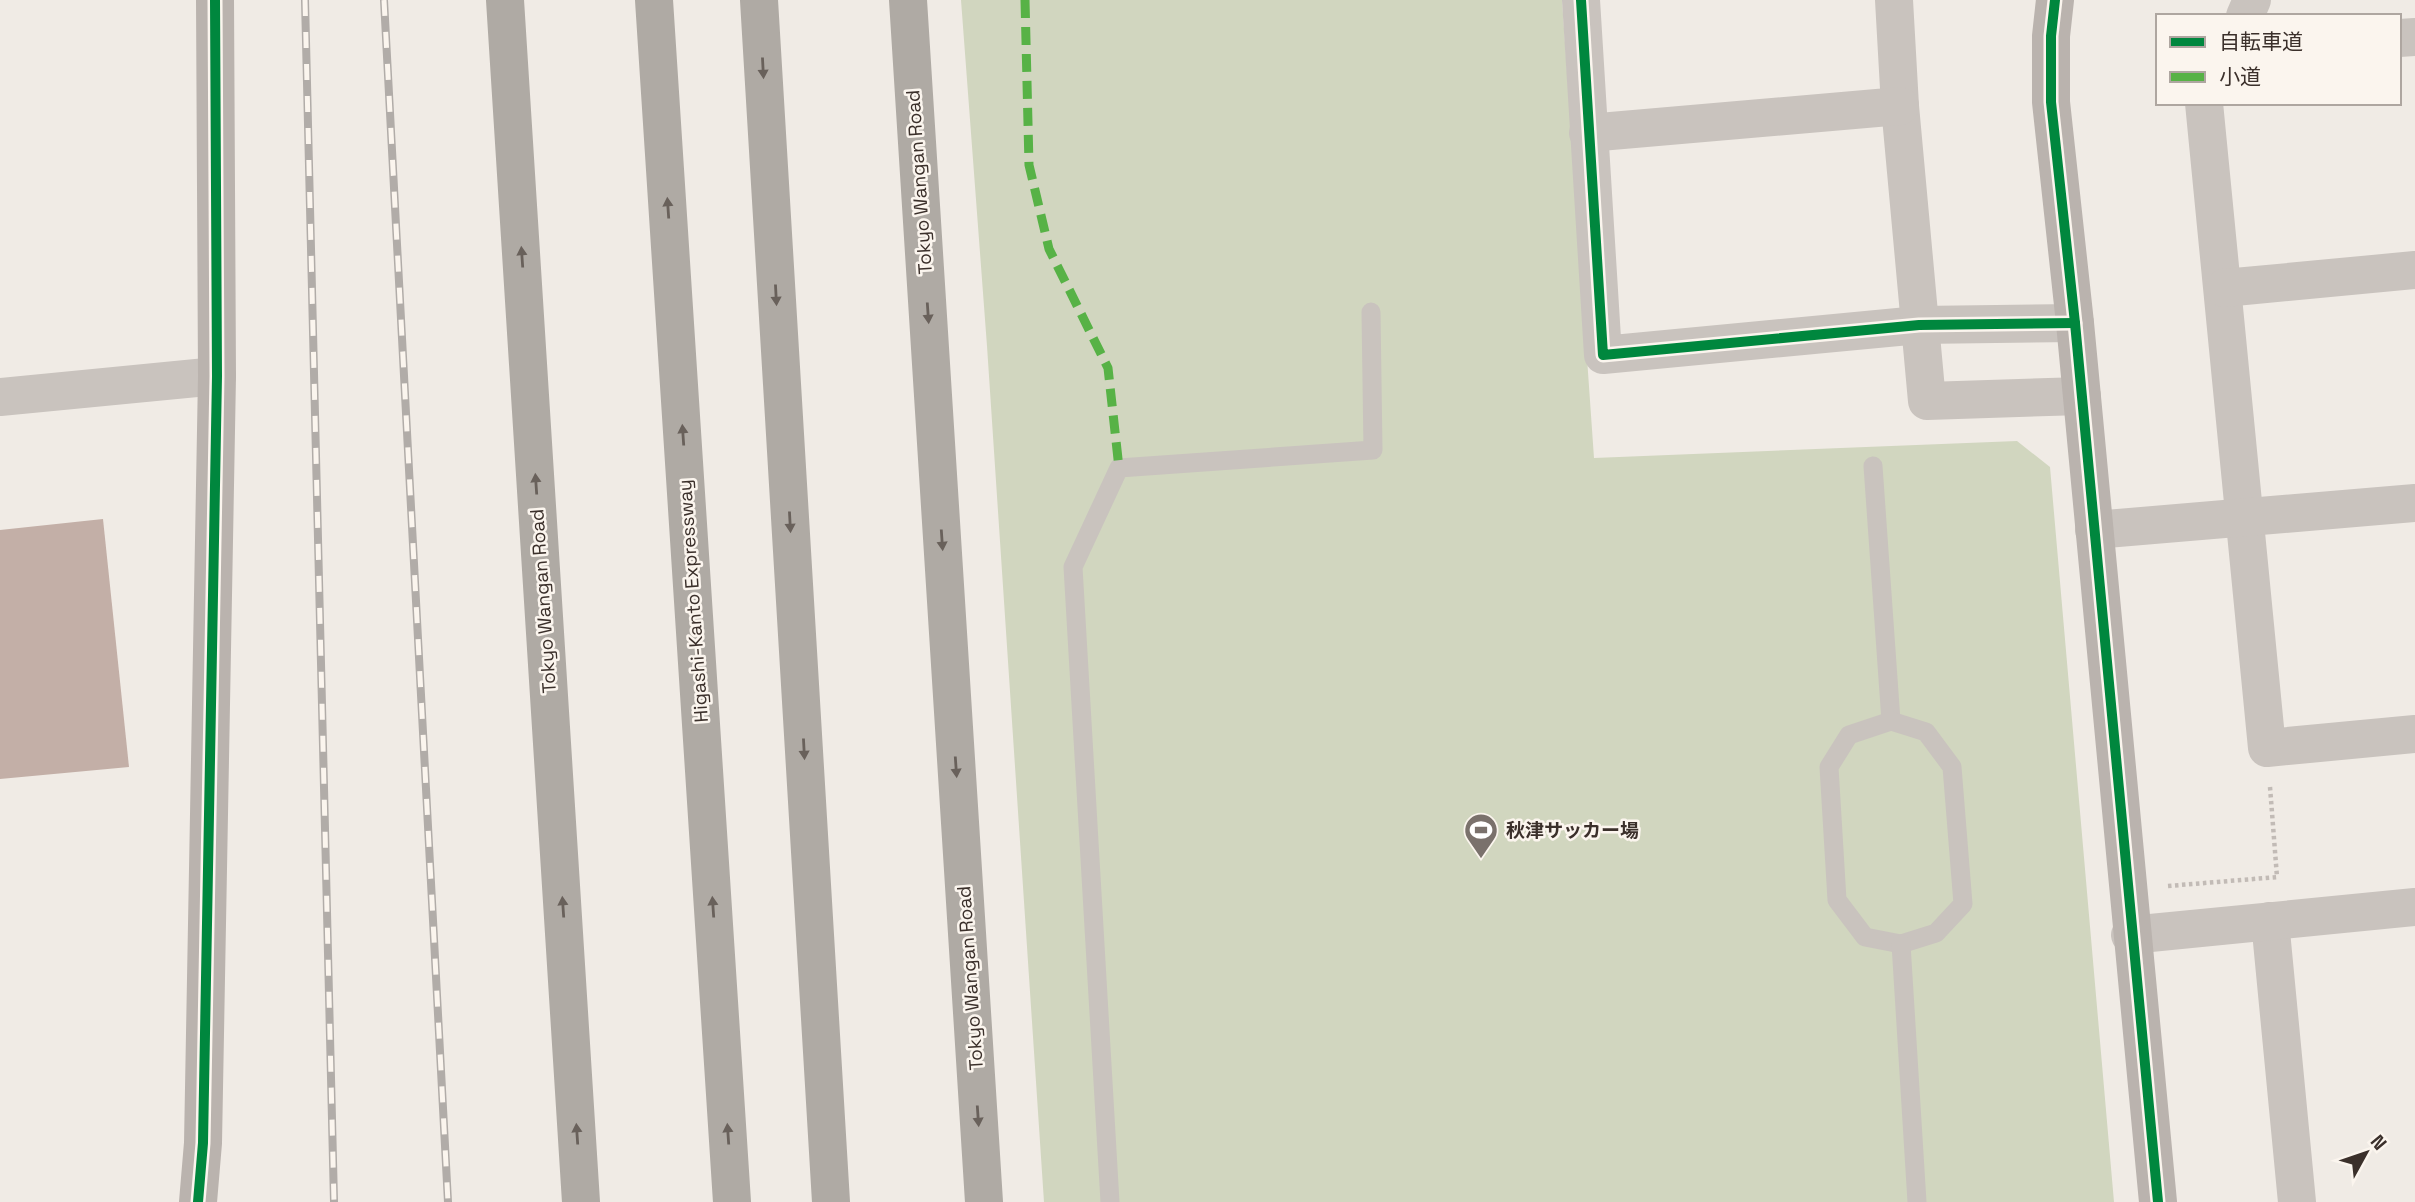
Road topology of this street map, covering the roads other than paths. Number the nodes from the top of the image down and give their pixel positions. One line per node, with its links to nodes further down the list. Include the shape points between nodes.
1 (215, 0): 17 (street)
2 (505, 0): 31 (highway, Tokyo Wangan Road, one-way to 2)
3 (654, 0): 32 (highway, Higashi-Kanto Expressway, one-way to 3)
4 (759, 0): 33 (highway, one-way to 33)
5 (908, 0): 34 (highway, Tokyo Wangan Road, one-way to 34)
6 (1581, 0): 11 (street)
7 (1895, 0): 10 (street)
8 (2055, 0): 15 (street, via 2051,102)
9 (2204, 105): 13 (street)
10 (1900, 106): 11 (street); 16 (street)
11 (1588, 133): 16 (street, via 1604,355)
12 (2415, 270): 13 (street)
13 (2224, 288): 22 (street)
14 (1371, 312): 35 (lane, via 1373,450 1119,468 1073,567)
15 (2075, 323): 16 (street); 18 (street)
16 (1919, 325): 18 (street, via 1927,401)
17 (217, 376): 19 (street); 30 (street)
18 (2082, 396): 23 (street)
19 (0, 397)
20 (1873, 467): 24 (lane)
21 (2415, 503): 22 (street)
22 (2243, 519): 23 (street); 25 (street, via 2267,748)
23 (2094, 530): 28 (street)
24 (1891, 721): 29 (lane, via 1926,732 1952,767 1963,904 1936,933); 29 (lane, via 1849,736 1829,767 1837,900 1865,937)
25 (2415, 734)
26 (2415, 907): 27 (street)
27 (2270, 921): 28 (street); 38 (street)
28 (2130, 935): 37 (street)
29 (1901, 944): 36 (lane)
30 (198, 1202)
31 (581, 1202)
32 (732, 1202)
33 (831, 1202)
34 (984, 1202)
35 (1110, 1202)
36 (1917, 1202)
37 (2158, 1202)
38 (2297, 1202)

